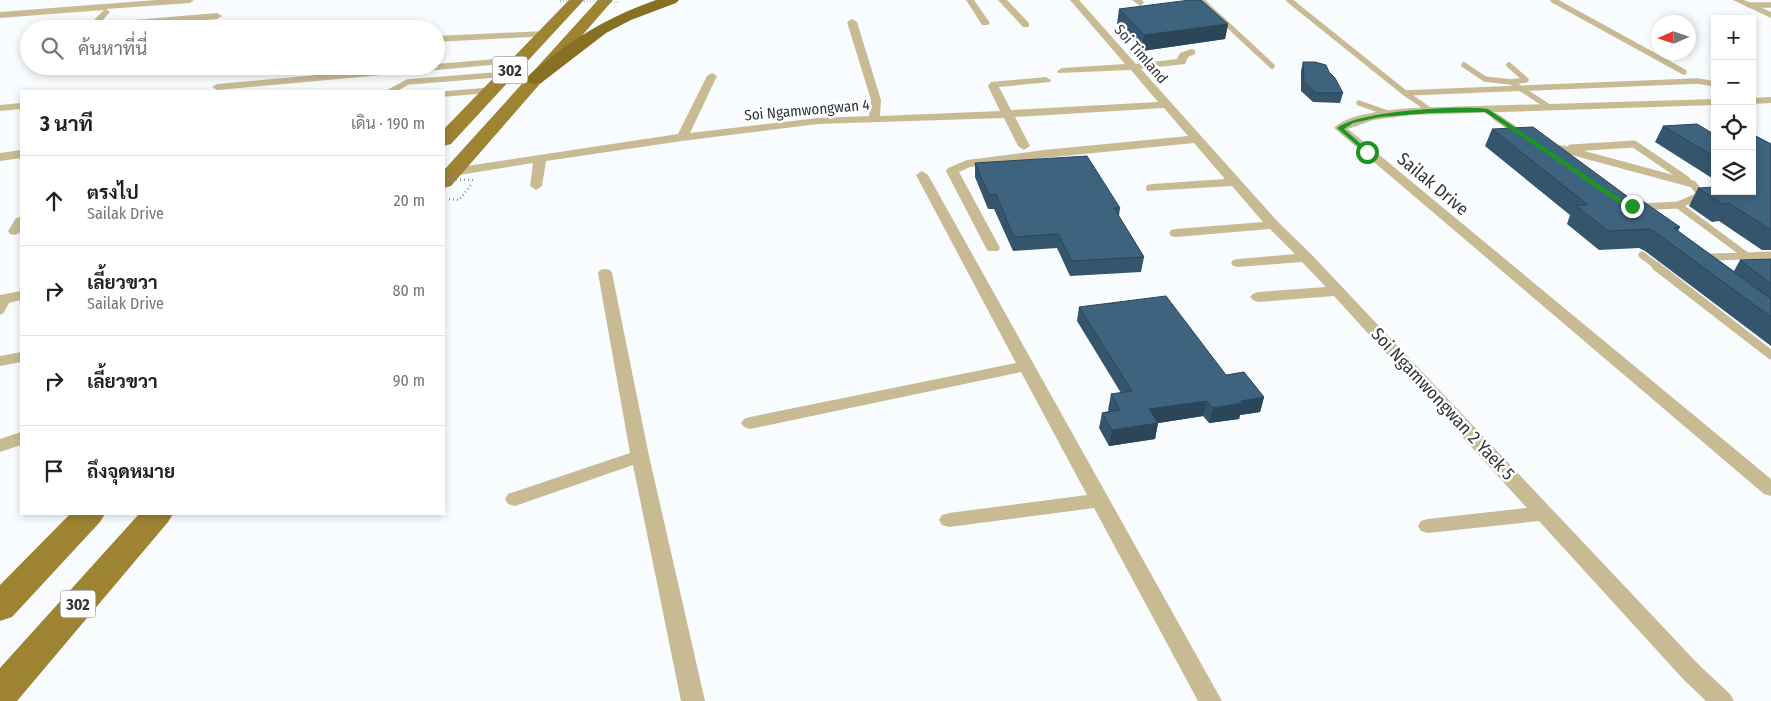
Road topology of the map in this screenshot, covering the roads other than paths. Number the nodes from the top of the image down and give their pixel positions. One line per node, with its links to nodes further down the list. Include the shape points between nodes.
1 (190, 0): 16 (street)
2 (569, 0): 25 (main road, 302)
3 (671, 0): 39 (highway, via 602,29)
4 (970, 0): 23 (street)
5 (1002, 0): 24 (street)
6 (1074, 0): 33 (street, Soi Timland)
7 (1201, 0): 31 (lane)
8 (1289, 0): 47 (lane)
9 (1553, 0): 35 (lane)
10 (1737, 0): 13 (street)
11 (612, 1): 39 (main road, 302)
12 (1771, 4): 13 (lane)
13 (1749, 5): 17 (street)
14 (225, 6): 18 (street)
15 (105, 12): 19 (street)
16 (0, 15)
17 (1771, 15)
18 (217, 16): 20 (street); 21 (street)
19 (98, 20)
20 (175, 20)
21 (214, 20)
22 (852, 22): 61 (street, via 876,100)
23 (984, 23)
24 (1026, 25)
25 (545, 34): 26 (street); 28 (main road, 302)
26 (445, 39)
27 (1191, 52): 33 (street, via 1184,55 1181,62)
28 (520, 60): 32 (street); 36 (main road, 302)
29 (1464, 65): 41 (lane, via 1489,81)
30 (1509, 65): 41 (lane, via 1526,80)
31 (1272, 66)
32 (445, 67)
33 (1133, 67): 34 (street); 53 (street, Soi Timland)
34 (1062, 72)
35 (1684, 72)
36 (507, 74): 45 (lane, via 408,82); 46 (main road, 302)
37 (352, 75): 43 (street)
38 (712, 76): 62 (street)
39 (535, 79): 73 (main road, 302)
40 (1046, 80): 59 (street, via 995,84 994,88)
41 (1511, 82): 44 (lane)
42 (1711, 83): 44 (lane, via 1698,81)
43 (217, 87)
44 (1521, 89): 47 (lane); 55 (lane)
45 (393, 90)
46 (492, 90): 48 (lane); 63 (main road, 302)
47 (1405, 93): 58 (lane)
48 (445, 94)
49 (1771, 100): 50 (street)
50 (1756, 101)
51 (1711, 102): 55 (street, Sailak Drive)
52 (1359, 103): 60 (lane)
53 (1166, 105): 59 (street, Soi Ngamwongwan 4); 65 (street, Soi Ngamwongwan 2 Yaek 5)
54 (20, 106): 56 (street)
55 (1549, 107): 57 (street, Sailak Drive)
56 (0, 108)
57 (1486, 110): 58 (street, Sailak Drive); 64 (lane)
58 (1431, 111): 60 (street, Sailak Drive)
59 (1008, 114): 61 (street, Soi Ngamwongwan 4); 66 (street)
60 (1393, 114): 100 (street, Sailak Drive, via 1356,120 1340,128)
61 (874, 119): 62 (street, Soi Ngamwongwan 4, via 818,121)
62 (682, 137): 70 (street, Soi Ngamwongwan 4)
63 (445, 138)
64 (1526, 138)
65 (1196, 139): 74 (street, Soi Ngamwongwan 2 Yaek 5); 82 (street, via 1044,154 958,167 952,171)
66 (1024, 146)
67 (1563, 149): 71 (lane, via 1543,149); 75 (lane); 75 (lane, via 1632,144)
68 (20, 154): 69 (street)
69 (0, 157)
70 (540, 159): 73 (street, Soi Ngamwongwan 4); 76 (street)
71 (1557, 159)
72 (922, 175): 95 (street)
73 (447, 178)
74 (1235, 182): 77 (street); 80 (street, Soi Ngamwongwan 2 Yaek 5)
75 (1693, 184): 78 (lane, via 1700,193)
76 (536, 186)
77 (1152, 188)
78 (1678, 205): 79 (lane); 85 (lane)
79 (1630, 206)
80 (1273, 225): 81 (street); 86 (street, Soi Ngamwongwan 2 Yaek 5)
81 (1176, 233)
82 (993, 248)
83 (1642, 255): 92 (lane)
84 (1771, 255): 85 (lane)
85 (1747, 256): 88 (lane, via 1710,257 1703,266)
86 (1306, 257): 87 (street); 90 (street, Soi Ngamwongwan 2 Yaek 5)
87 (1238, 263)
88 (1709, 272)
89 (605, 273): 99 (street)
90 (1337, 291): 91 (street); 103 (street, Soi Ngamwongwan 2 Yaek 5)
91 (1258, 297)
92 (1771, 355)
93 (20, 357): 94 (street)
94 (0, 361)
95 (1026, 366): 96 (street); 102 (street)
96 (750, 423)
97 (20, 438): 98 (street)
98 (0, 446)
99 (640, 456): 101 (street); 110 (street)
100 (1771, 489)
101 (515, 499)
102 (1100, 500): 106 (street); 111 (street)
103 (1543, 513): 107 (street); 112 (street, Soi Ngamwongwan 2 Yaek 5)
104 (88, 515): 108 (main road)
105 (155, 515): 109 (main road, 302)
106 (949, 520)
107 (1428, 526)
108 (0, 607)
109 (0, 694)
110 (693, 701)
111 (1210, 701)
112 (1722, 701)

